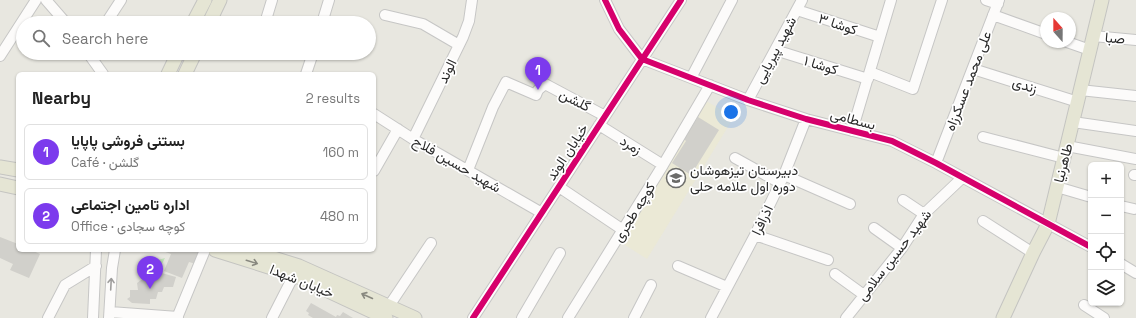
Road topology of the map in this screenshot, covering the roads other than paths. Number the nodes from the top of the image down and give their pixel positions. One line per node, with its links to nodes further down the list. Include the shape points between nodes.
1 (36, 0): 21 (street)
2 (46, 0): 22 (street)
3 (121, 0): 23 (street)
4 (204, 0): 24 (main road)
5 (220, 0): 25 (main road)
6 (272, 0): 26 (street)
7 (330, 0): 27 (street)
8 (472, 0): 33 (street, الوند, via 469,21)
9 (680, 0): 38 (street, خیابان الوند)
10 (732, 0): 49 (street)
11 (802, 0): 18 (street, شهید پیریایی)
12 (891, 0): 31 (street)
13 (942, 0): 48 (street, کوشا ۱, via 913,89)
14 (986, 0): 17 (street)
15 (1102, 0): 30 (main road, طاهرنیا)
16 (607, 2): 38 (street, via 618,29)
17 (999, 2): 20 (street, علی محمد عسکرزاه)
18 (797, 10): 31 (street, کوشا ۳); 35 (street, شهید پیریایی)
19 (386, 15): 33 (street, via 423,24)
20 (994, 15): 29 (street); 43 (street, علی محمد عسکرزاه)
21 (26, 16)
22 (60, 16)
23 (111, 16)
24 (196, 16)
25 (212, 16)
26 (267, 16)
27 (324, 16)
28 (16, 31): 37 (street)
29 (1040, 32)
30 (1093, 36): 32 (street, صبا); 36 (main road, طاهرنیا)
31 (880, 37): 48 (street)
32 (1136, 40)
33 (459, 45): 63 (street, الوند)
34 (1076, 45): 36 (street)
35 (775, 50): 48 (street, کوشا ۱); 53 (street, شهید پیریایی)
36 (1090, 50): 51 (main road, طاهرنیا)
37 (0, 56)
38 (642, 59): 49 (street, بسطامی); 55 (street, خیابان الوند)
39 (93, 60): 44 (street)
40 (175, 60): 45 (main road)
41 (192, 60): 46 (main road)
42 (310, 60): 47 (street)
43 (973, 69): 51 (street, زندی); 67 (street, علی محمد عسکرزاه)
44 (102, 72)
45 (169, 72)
46 (186, 72)
47 (307, 72)
48 (869, 76): 60 (street)
49 (691, 78): 50 (street, بسطامی)
50 (710, 85): 53 (street, بسطامی); 68 (street, کوچه طجری)
51 (1079, 96): 52 (street, زندی); 57 (main road, طاهرنیا)
52 (1136, 96)
53 (748, 100): 56 (street, بسطامی)
54 (376, 115): 59 (street, شهید حسین فلاح)
55 (605, 116): 58 (street, خیابان الوند); 72 (street, گلشن, via 545,84 536,96 506,82 493,107)
56 (806, 119): 60 (street, بسطامی); 74 (street, اذرافرا)
57 (1073, 122): 61 (street); 64 (main road, طاهرنیا)
58 (599, 125): 68 (street, زمرد); 76 (street, خیابان الوند)
59 (398, 129): 63 (street, شهید حسین فلاح); 70 (street)
60 (852, 131): 67 (street, بسطامی, via 892,142)
61 (1136, 131)
62 (982, 137): 64 (street)
63 (413, 139): 72 (street, شهید حسین فلاح)
64 (1066, 152): 66 (street); 77 (main road, طاهرنیا)
65 (735, 158): 74 (street)
66 (1136, 159)
67 (936, 163): 73 (street, بسطامی)
68 (663, 165): 89 (street, کوچه طجری)
69 (0, 167): 71 (main road)
70 (376, 168)
71 (16, 170)
72 (468, 170): 84 (street, شهید حسین فلاح)
73 (962, 178): 85 (street, شهید حسین سلامی); 87 (street, بسطامی)
74 (782, 179): 81 (street); 90 (street, اذرافرا)
75 (1, 186): 78 (main road)
76 (559, 187): 84 (street, خیابان الوند); 89 (street)
77 (1057, 187): 79 (street); 87 (main road, طاهرنیا)
78 (16, 188)
79 (1088, 196)
80 (903, 200): 85 (street)
81 (850, 204)
82 (1124, 207): 83 (street)
83 (1134, 209)
84 (542, 213): 119 (street, خیابان الوند)
85 (924, 214): 93 (street, شهید حسین سلامی)
86 (983, 221): 100 (street)
87 (1048, 224): 92 (street, بسطامی); 100 (main road, طاهرنیا)
88 (874, 228): 93 (street)
89 (623, 230): 121 (street, کوچه طجری)
90 (755, 235): 101 (street); 109 (street, اذرافرا)
91 (431, 243): 112 (street)
92 (1088, 246)
93 (902, 248): 110 (street, شهید حسین سلامی)
94 (96, 252): 102 (street)
95 (115, 252): 113 (street, one-way to 95)
96 (204, 252): 116 (street)
97 (223, 252): 105 (main road, خیابان شهدا, one-way to 105)
98 (253, 252): 105 (main road, خیابان شهدا)
99 (560, 253): 120 (street)
100 (1033, 253): 125 (main road, طاهرنیا)
101 (828, 260)
102 (96, 266): 114 (street, via 65,285); 115 (street)
103 (678, 266): 109 (street)
104 (1124, 266): 106 (street)
105 (296, 270): 112 (main road, خیابان شهدا); 117 (street)
106 (1136, 273)
107 (835, 274): 110 (street)
108 (651, 285): 122 (street)
109 (727, 287): 123 (street, اذرافرا)
110 (864, 295): 124 (street, شهید حسین سلامی)
111 (1084, 305): 126 (street)
112 (387, 312): 118 (main road, خیابان شهدا)
113 (110, 315): 116 (street)
114 (48, 318)
115 (93, 318)
116 (177, 318)
117 (272, 318)
118 (415, 318)
119 (473, 318)
120 (522, 318)
121 (568, 318)
122 (634, 318)
123 (711, 318)
124 (846, 318)
125 (1003, 318)
126 (1104, 318)

